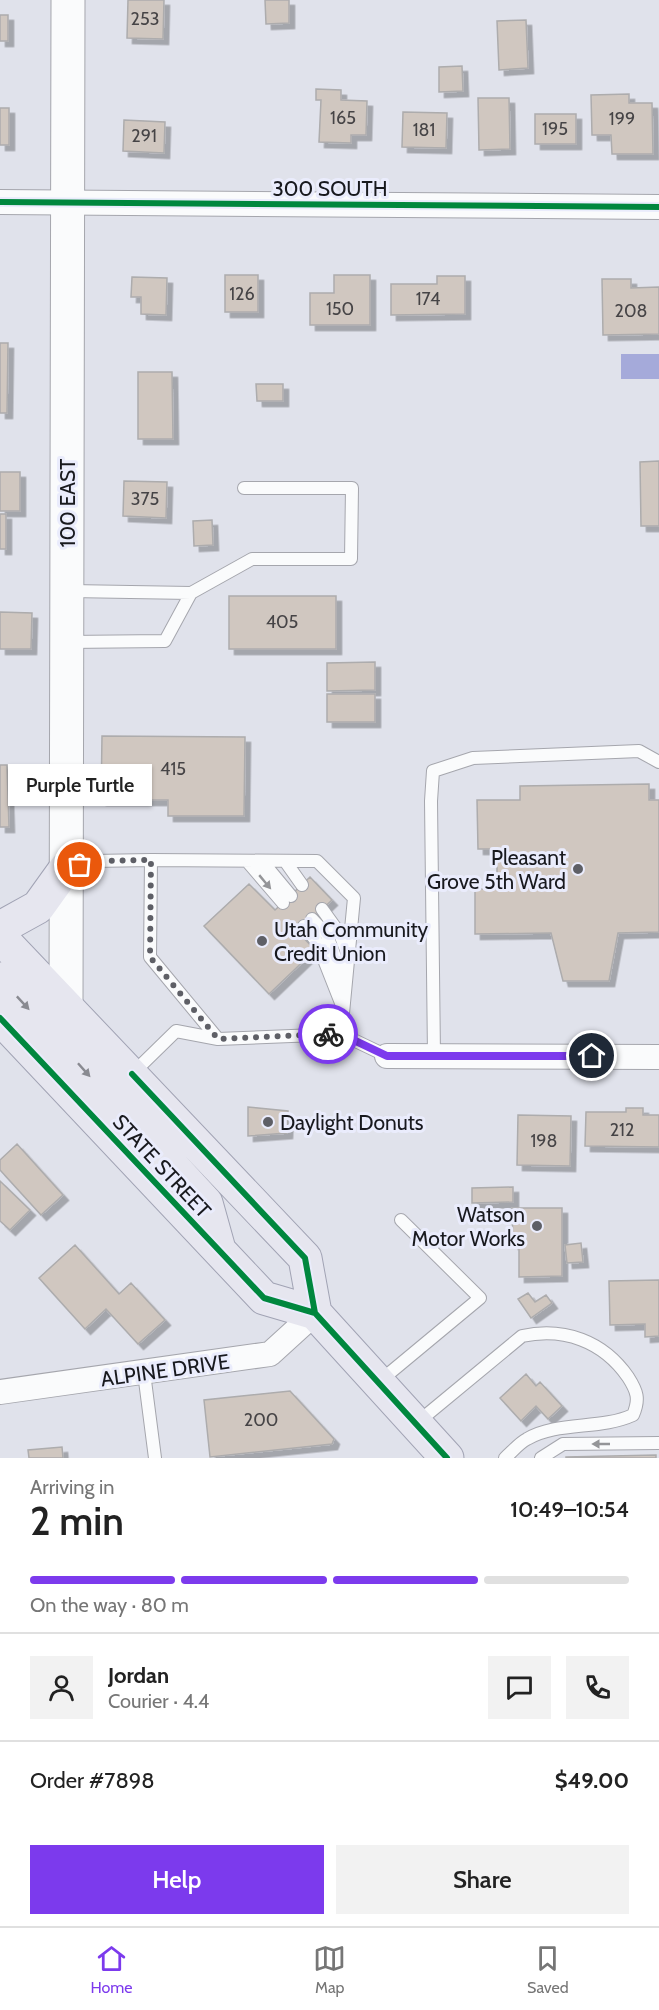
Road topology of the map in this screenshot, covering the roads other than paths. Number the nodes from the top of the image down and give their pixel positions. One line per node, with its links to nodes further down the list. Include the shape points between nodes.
1 (68, 0): 3 (main road, 100 EAST)
2 (0, 202): 3 (street, 300 SOUTH)
3 (67, 202): 4 (street, 300 SOUTH); 6 (main road, 100 EAST)
4 (659, 207)
5 (244, 488): 7 (lane, via 352,488 351,559 252,559)
6 (66, 591): 7 (lane); 8 (main road, 100 EAST)
7 (191, 593): 8 (lane, via 165,641)
8 (66, 642): 14 (main road, 100 EAST)
9 (659, 762): 28 (lane, via 639,751 473,758 433,771)
10 (151, 860): 11 (lane); 14 (lane, via 93,861); 26 (lane, via 150,957)
11 (247, 861): 12 (lane); 12 (lane, one-way to 12, via 287,899)
12 (262, 861): 13 (lane)
13 (285, 861): 15 (lane); 19 (lane, via 317,861 354,898)
14 (66, 868): 17 (main road, via 38,907); 23 (main road, 100 EAST)
15 (302, 885)
16 (322, 909): 19 (lane, via 340,934)
17 (0, 928)
18 (0, 936): 23 (main road, STATE STREET)
19 (349, 956): 21 (lane)
20 (0, 979): 23 (main road, one-way to 23)
21 (346, 987): 22 (lane); 22 (lane, via 327,935 308,922)
22 (344, 1011): 25 (lane)
23 (56, 1017): 30 (main road, STATE STREET); 32 (main road, one-way to 32, via 206,1203)
24 (0, 1018): 32 (main road, STATE STREET)
25 (341, 1034): 26 (lane); 27 (lane)
26 (218, 1039): 30 (lane, via 176,1031)
27 (387, 1056): 28 (street)
28 (434, 1056): 29 (street)
29 (659, 1057)
30 (132, 1074): 33 (main road, STATE STREET, via 305,1258)
31 (400, 1220): 35 (lane, via 480,1298)
32 (220, 1252): 33 (main road, STATE STREET, via 264,1299)
33 (315, 1313): 34 (street, ALPINE DRIVE, via 270,1354); 35 (main road)
34 (144, 1373): 36 (street, ALPINE DRIVE); 39 (lane)
35 (380, 1381): 37 (main road)
36 (0, 1392)
37 (417, 1423): 40 (main road); 41 (lane, via 522,1336 534,1333 559,1334 604,1349 636,1389 639,1402 633,1415 614,1424 585,1425 527,1439)
38 (659, 1443): 42 (lane, one-way to 42, via 563,1444)
39 (155, 1458)
40 (447, 1458)
41 (505, 1458)
42 (541, 1458)

